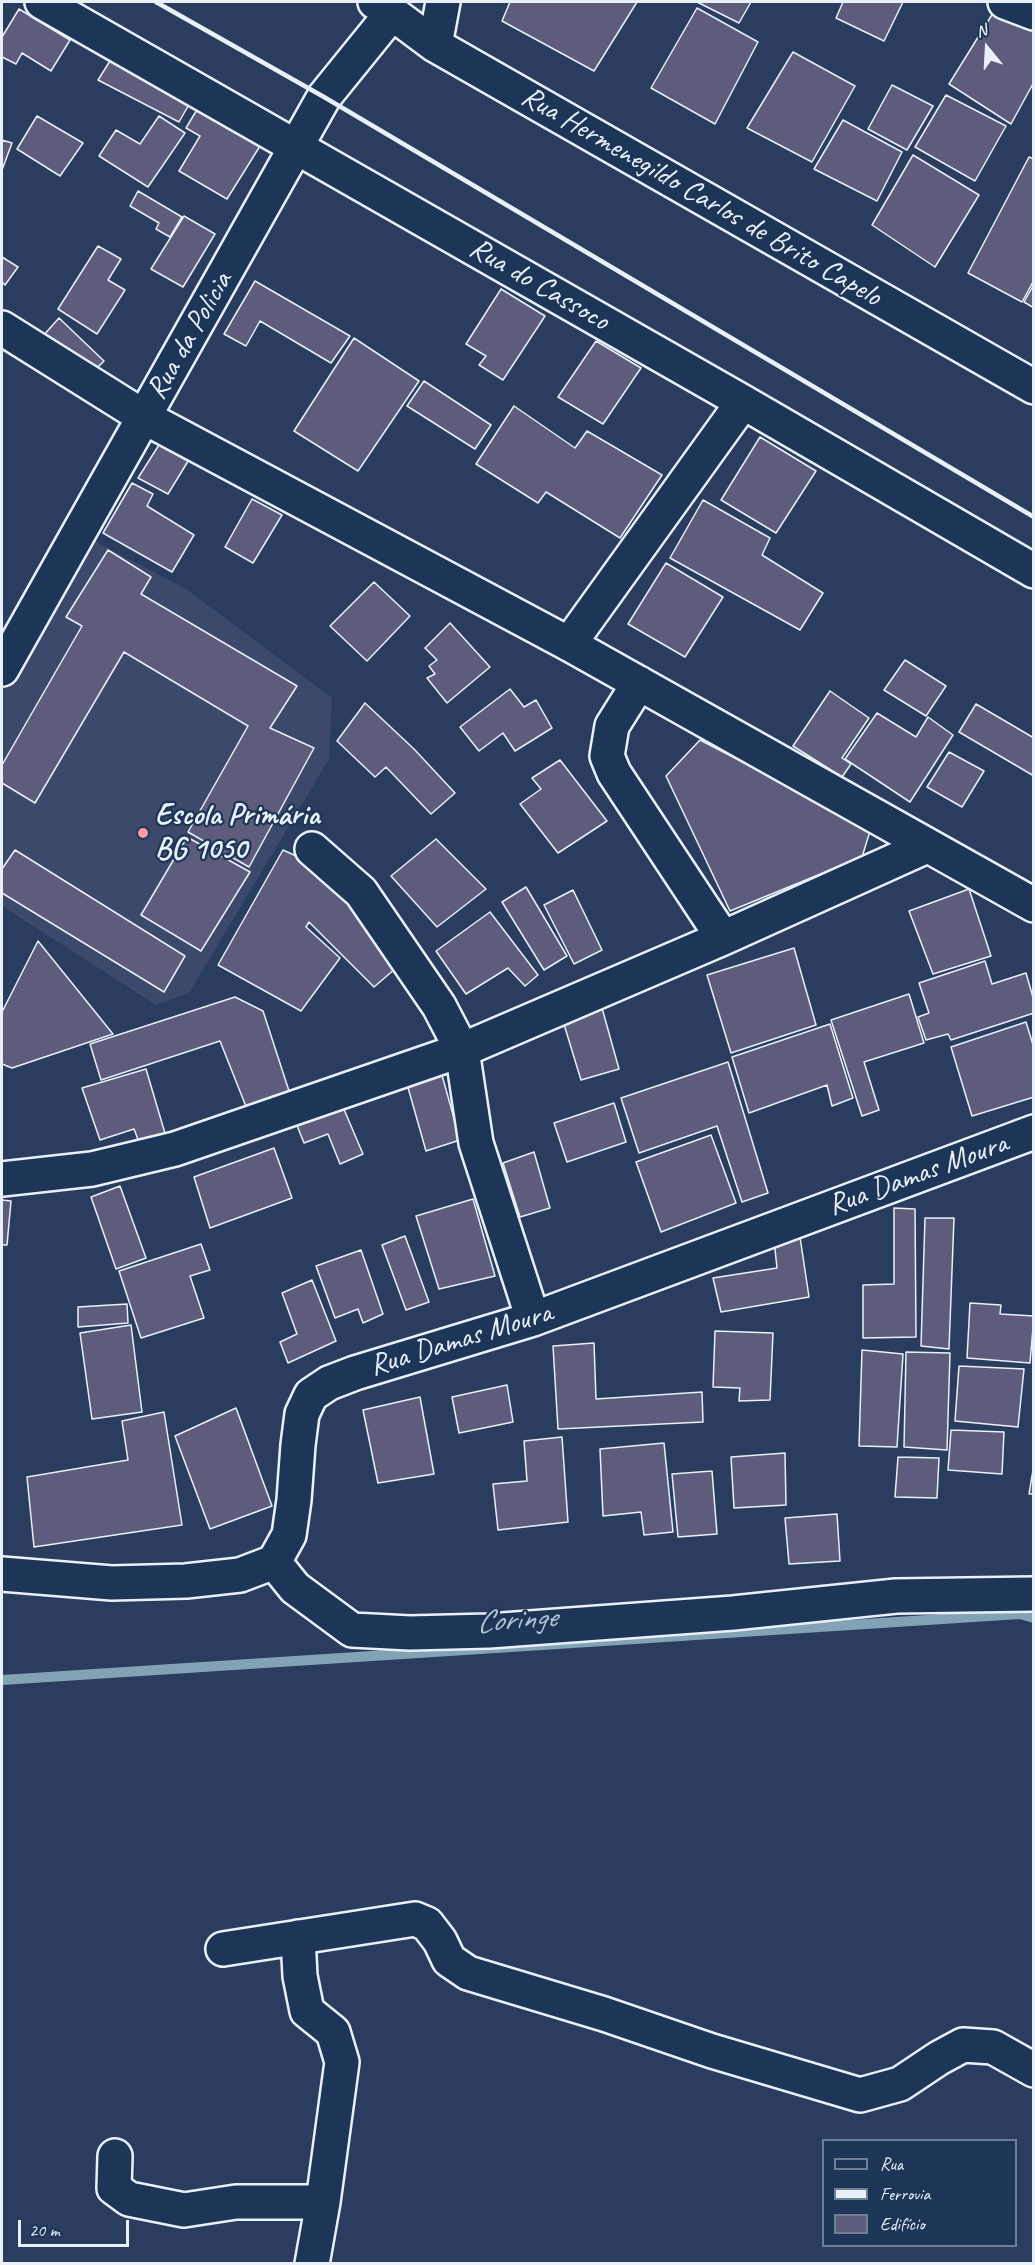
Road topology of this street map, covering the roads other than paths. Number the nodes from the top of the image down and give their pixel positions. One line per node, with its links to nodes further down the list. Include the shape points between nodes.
1 (42, 2): 7 (street, Rua do Cassoco)
2 (443, 2): 6 (street)
3 (1005, 2): 5 (street)
4 (383, 7): 6 (street, Rua Hermenegildo Carlos de Brito Capelo); 7 (street, Rua da Policia)
5 (1034, 13)
6 (435, 45): 9 (street, Rua Hermenegildo Carlos de Brito Capelo)
7 (297, 147): 10 (street, Rua do Cassoco); 11 (street, Rua da Policia)
8 (2, 328): 11 (street)
9 (1034, 387)
10 (743, 402): 12 (street, Rua do Cassoco); 13 (street)
11 (144, 417): 13 (street); 14 (street, Rua da Policia)
12 (1034, 572)
13 (569, 644): 15 (street)
14 (2, 669)
15 (639, 683): 16 (street); 19 (street, via 612,726 607,756)
16 (927, 846): 18 (street); 19 (street)
17 (312, 849): 20 (street, via 361,892 439,1006)
18 (1034, 905)
19 (723, 938): 20 (street)
20 (462, 1050): 22 (street, via 175,1149 92,1169); 23 (street, via 476,1143)
21 (1034, 1132): 23 (street, Rua Damas Moura)
22 (2, 1179)
23 (533, 1319): 24 (street, Rua Damas Moura, via 355,1373 311,1395 302,1414 297,1445 289,1535)
24 (274, 1562): 25 (street, via 240,1575 186,1581 112,1583); 26 (street, via 295,1588 352,1630 410,1633 733,1613 896,1596)
25 (2, 1574)
26 (1034, 1594)
27 (298, 1937): 28 (street); 29 (street, via 415,1919 427,1924 449,1960 468,1973 860,2095 900,2084 963,2046 993,2047); 31 (street, via 307,2012 333,2032 342,2062)
28 (224, 1948)
29 (1034, 2070)
30 (115, 2156): 31 (street, via 114,2188 129,2199 184,2210 236,2202)
31 (323, 2202): 32 (street)
32 (312, 2264)

